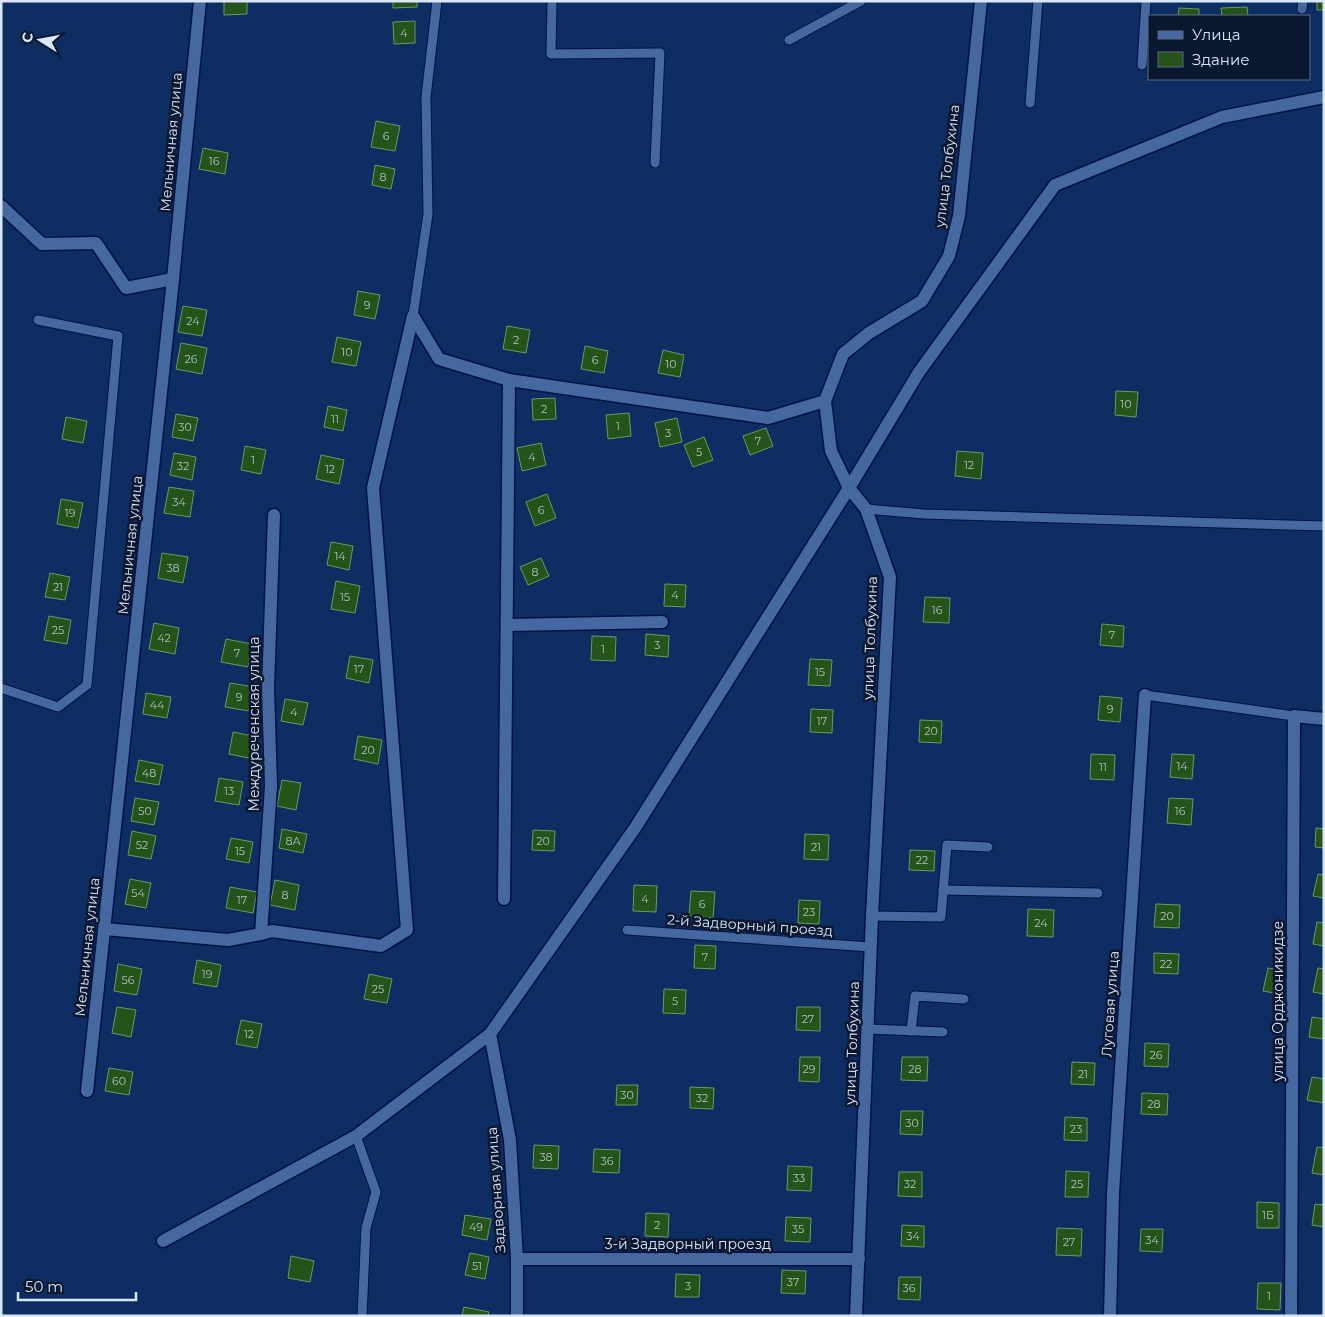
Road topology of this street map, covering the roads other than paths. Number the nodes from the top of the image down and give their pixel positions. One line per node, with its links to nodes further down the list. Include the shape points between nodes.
1 (200, 1): 14 (street, Мельничная улица)
2 (437, 1): 15 (lane, via 426,96 428,214)
3 (552, 1): 12 (lane, via 551,54 660,53)
4 (861, 1): 8 (lane)
5 (981, 1): 18 (street, улица Толбухина, via 959,216 949,256 922,301 869,333 843,354)
6 (1038, 1): 11 (lane)
7 (1146, 1): 9 (lane)
8 (789, 40)
9 (1142, 65)
10 (1324, 97): 19 (street, via 1222,117 1055,185 919,372)
11 (1030, 103)
12 (655, 163)
13 (1, 206): 14 (street, via 42,244 96,243 126,288)
14 (174, 279): 34 (street, Мельничная улица)
15 (413, 316): 17 (street, via 439,359); 36 (street, via 373,488 407,930 382,946 272,931)
16 (38, 320): 25 (lane, via 118,336 87,685 58,707)
17 (509, 380): 18 (street, via 768,418); 24 (street)
18 (825, 401): 19 (street, улица Толбухина, via 831,451)
19 (849, 488): 20 (street, улица Толбухина); 42 (street, via 635,828)
20 (866, 509): 22 (lane, via 924,514); 33 (street, улица Толбухина, via 890,577)
21 (274, 515): 36 (street, Междуреченская улица, via 268,688 271,786)
22 (1324, 526)
23 (662, 622): 24 (street)
24 (507, 625): 32 (street)
25 (1, 688)
26 (1146, 695): 27 (lane); 51 (street, Луговая улица, via 1113,1193)
27 (1294, 716): 28 (street); 52 (street, улица Орджоникидзе)
28 (1324, 719)
29 (988, 847): 30 (lane, via 947,845)
30 (943, 890): 31 (lane); 33 (lane, via 941,917)
31 (1098, 893)
32 (504, 899)
33 (872, 916): 37 (street, улица Толбухина)
34 (105, 929): 36 (street, via 228,940); 43 (street, Мельничная улица)
35 (627, 930): 37 (lane, 2-й Задворный проезд)
36 (261, 934)
37 (871, 947): 39 (street, улица Толбухина)
38 (964, 1000): 40 (lane, via 916,996)
39 (868, 1029): 40 (lane); 47 (street, улица Толбухина)
40 (911, 1031): 41 (lane)
41 (943, 1032)
42 (490, 1034): 44 (street); 46 (street, Задворная улица, via 510,1140)
43 (87, 1091)
44 (356, 1136): 45 (street); 48 (lane, via 376,1192 366,1228)
45 (163, 1241)
46 (517, 1258): 47 (street, 3-й Задворный проезд); 49 (street, Задворная улица)
47 (858, 1259): 50 (street, улица Толбухина)
48 (362, 1316)
49 (518, 1316)
50 (856, 1316)
51 (1110, 1316)
52 (1291, 1316)

